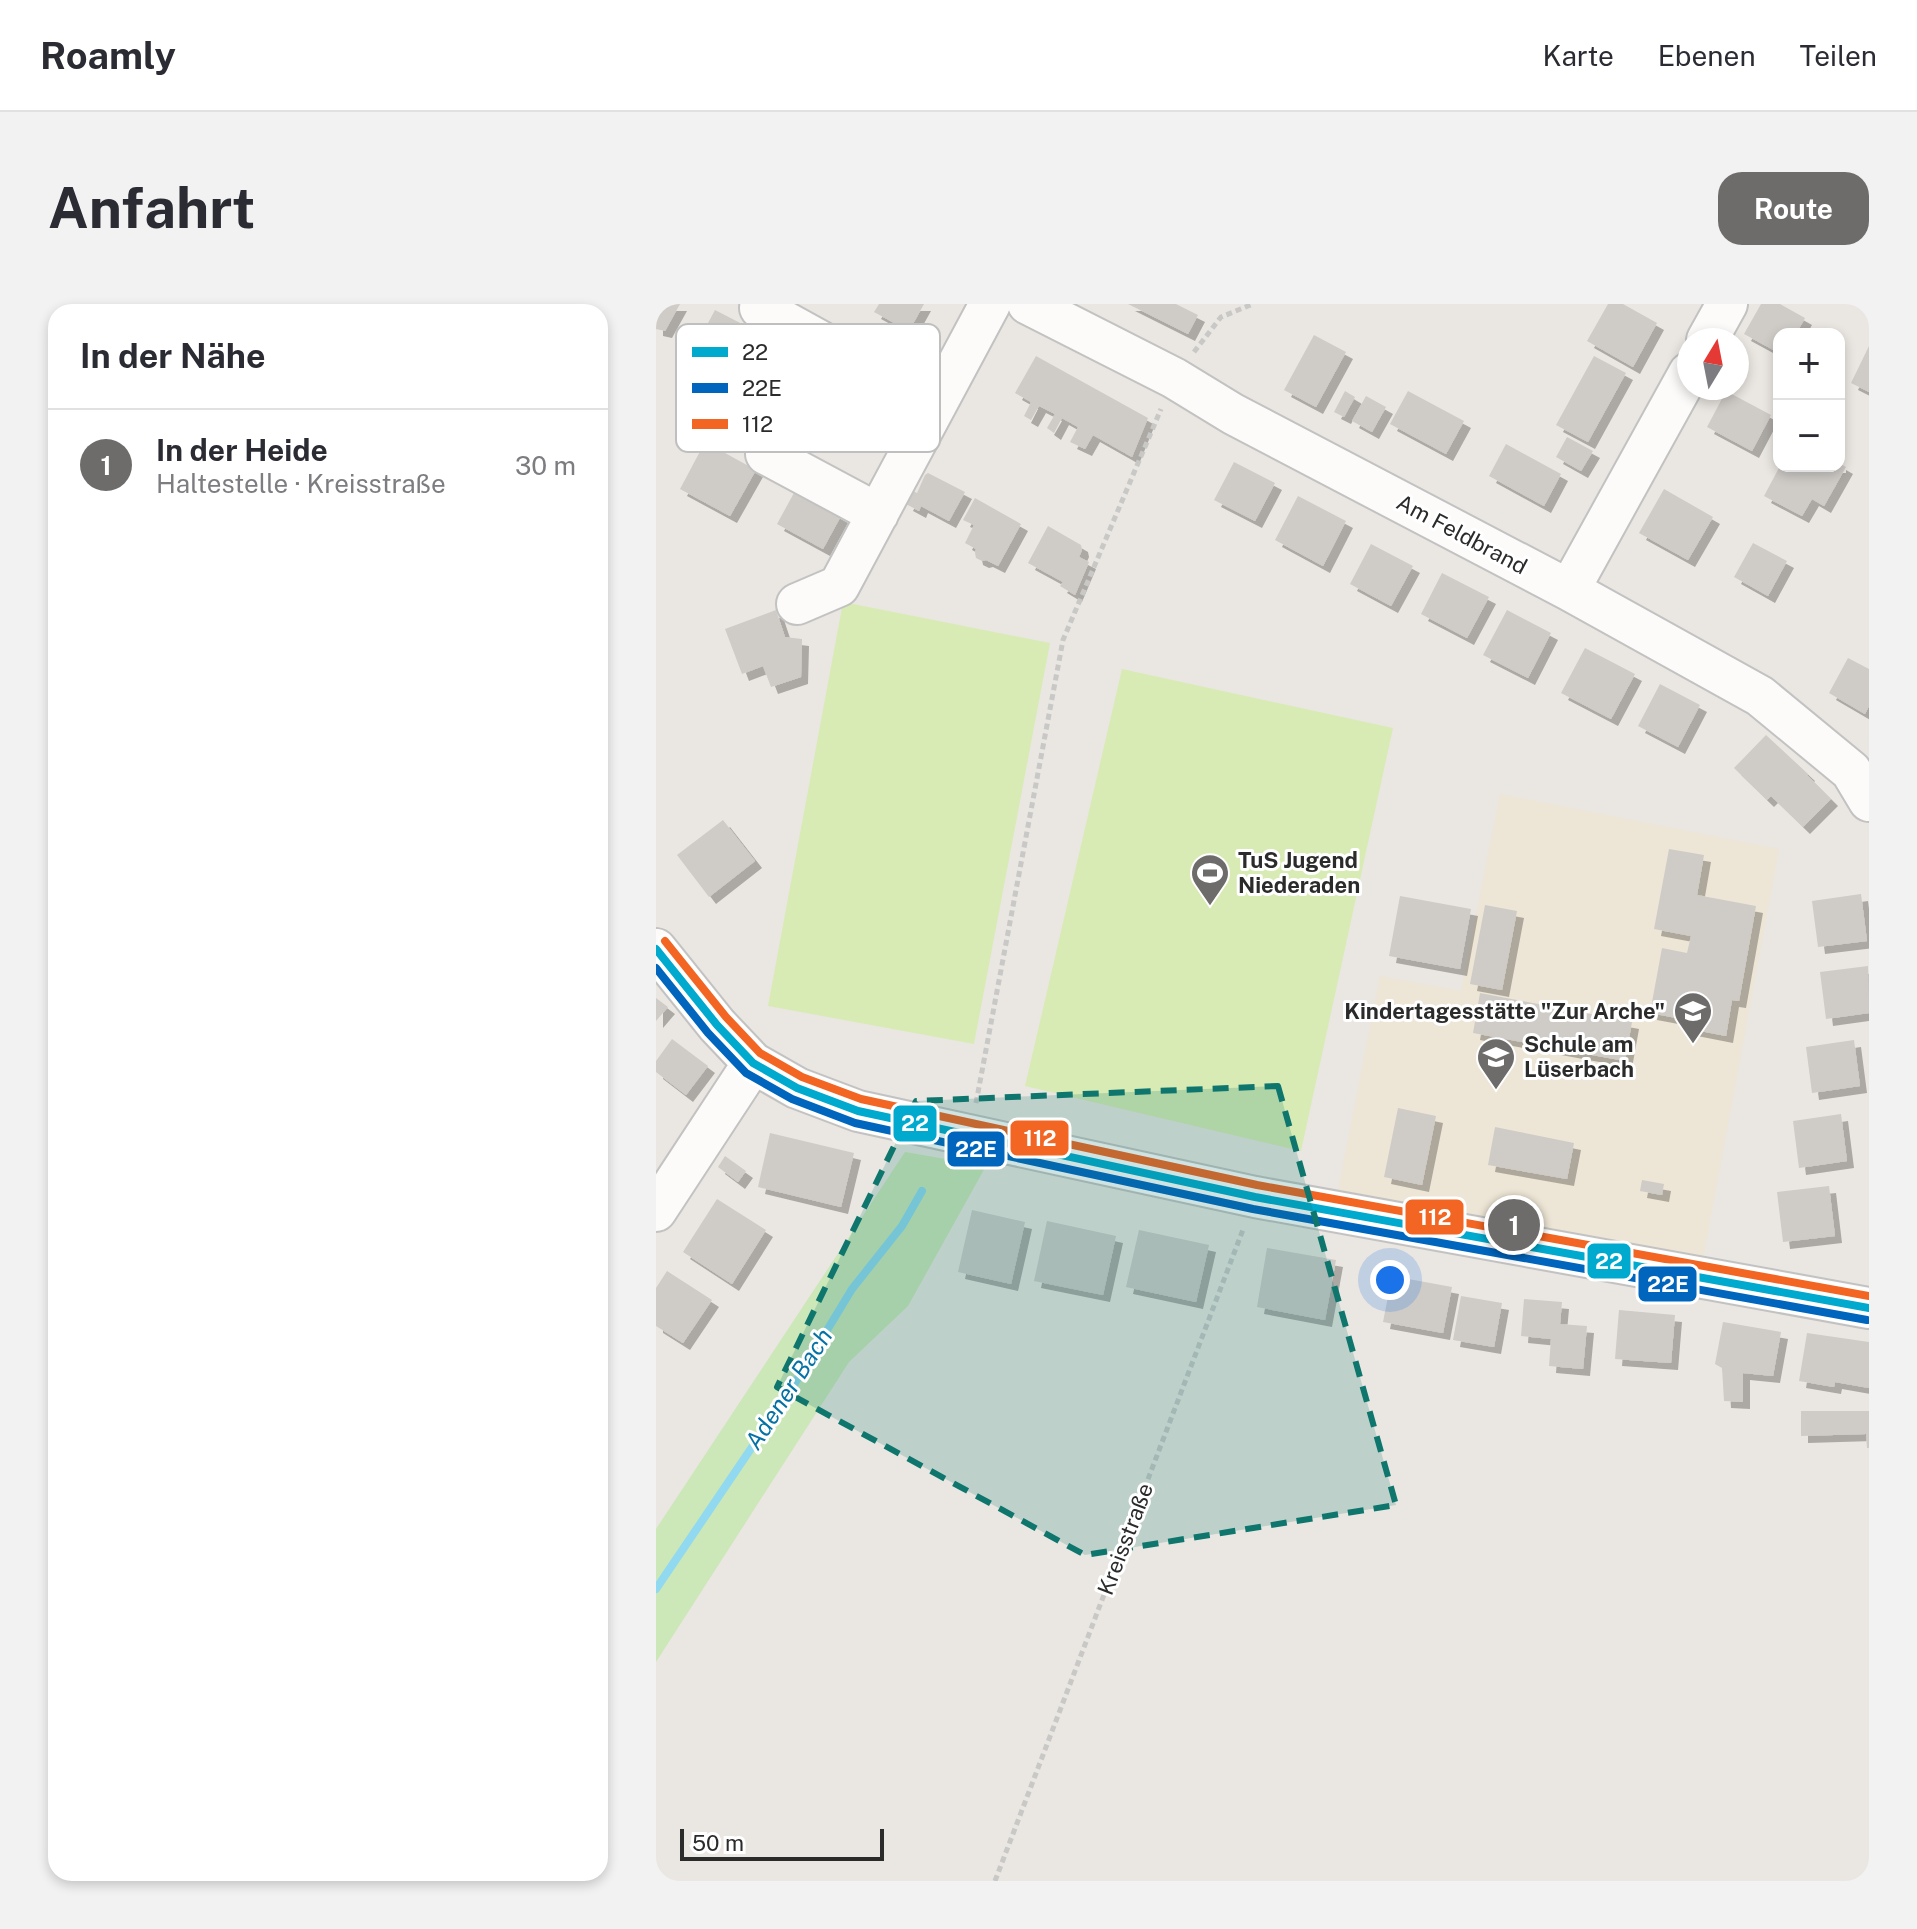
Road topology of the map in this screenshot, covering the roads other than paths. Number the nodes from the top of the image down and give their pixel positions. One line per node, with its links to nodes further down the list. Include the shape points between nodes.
1 (990, 304): 8 (street)
2 (1028, 304): 12 (street, Am Feldbrand)
3 (1727, 304): 6 (street)
4 (760, 308): 5 (street)
5 (789, 324)
6 (1714, 328)
7 (1677, 395): 12 (street)
8 (940, 398)
9 (911, 452): 11 (street)
10 (766, 454): 11 (street)
11 (878, 514): 13 (street, via 839,586)
12 (1569, 590): 14 (street, Am Feldbrand, via 1760,696)
13 (797, 604)
14 (1863, 771)
15 (656, 949): 16 (street)
16 (753, 1063): 17 (street); 18 (street, via 797,1088 858,1111 970,1136 1255,1197)
17 (656, 1211)
18 (1869, 1308)

